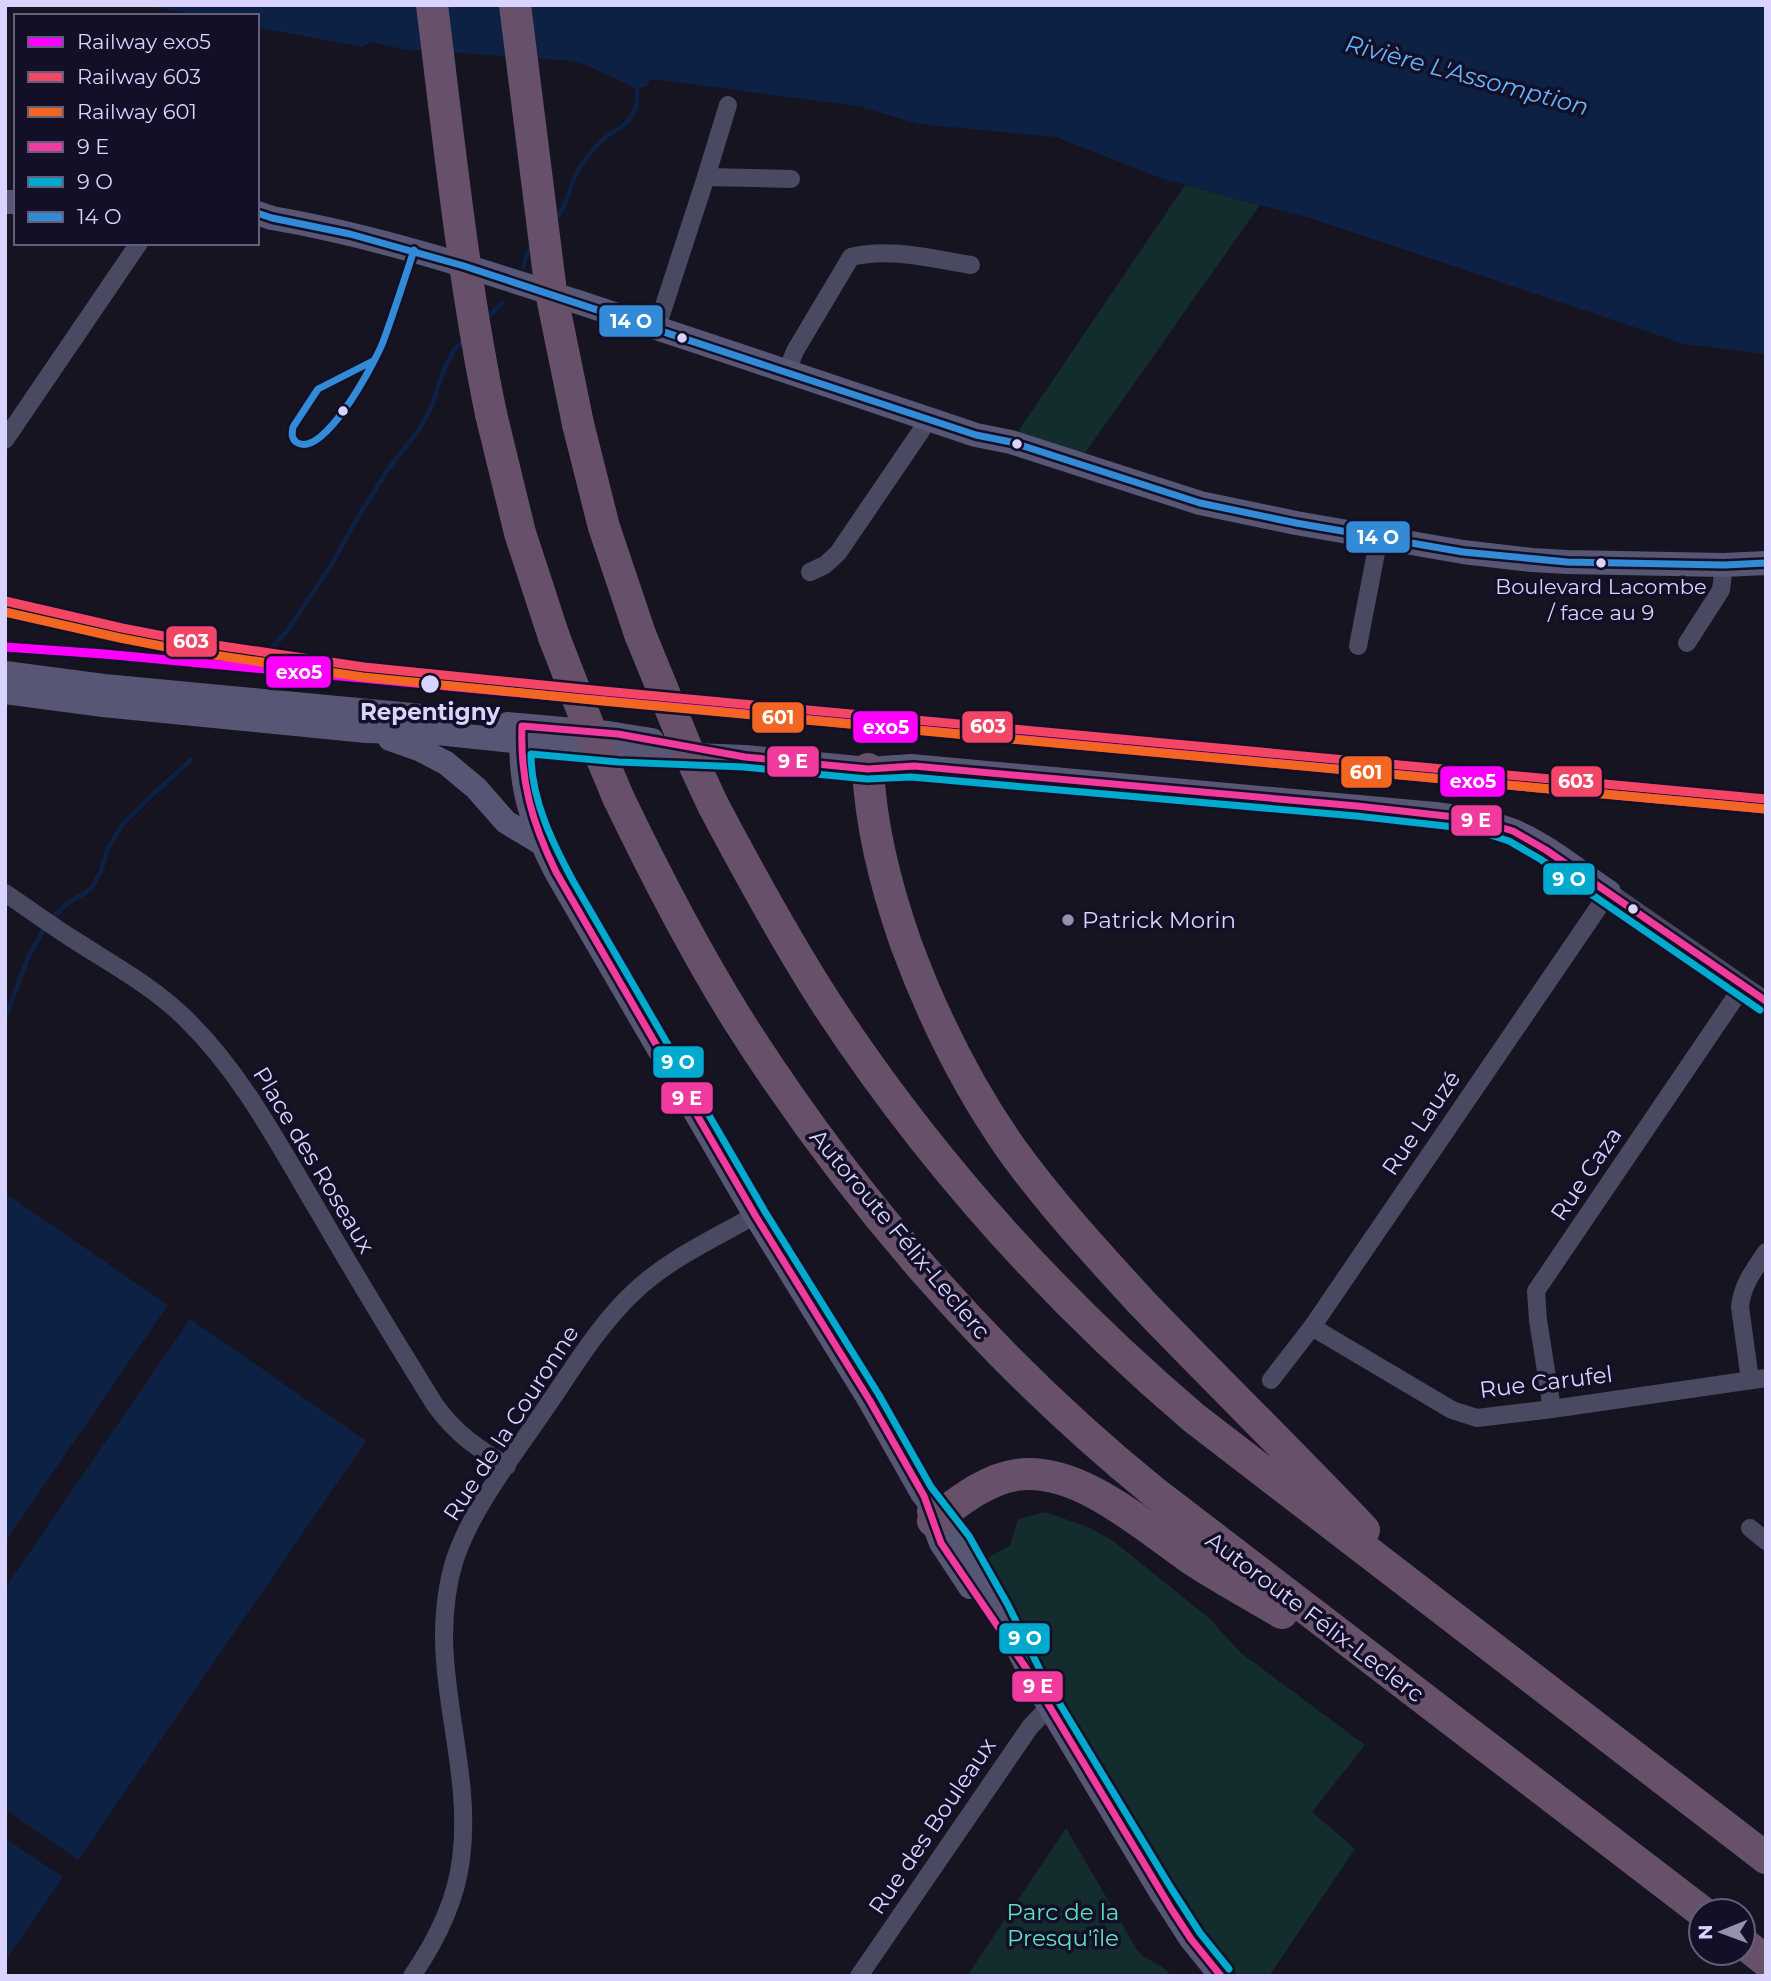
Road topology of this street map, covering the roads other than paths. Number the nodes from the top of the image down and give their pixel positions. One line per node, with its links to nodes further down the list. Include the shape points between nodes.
1 (432, 5): 40 (highway, Autoroute Félix-Leclerc, bridge, via 470,303 520,533 554,637 618,797 674,909 735,1015 862,1195 999,1350 1129,1471)
2 (515, 5): 39 (highway, bridge, via 551,292 604,527 640,634 687,750 767,906 842,1028 900,1108 1005,1236 1090,1324 1175,1402)
3 (728, 105): 4 (street)
4 (706, 177): 5 (street); 9 (street)
5 (791, 179)
6 (259, 214): 9 (street, via 423,252)
7 (138, 245): 12 (street)
8 (971, 265): 10 (street, via 917,256 869,253 851,257)
9 (657, 327): 10 (street)
10 (787, 371): 11 (street)
11 (926, 418): 13 (street, via 1200,503); 16 (street, via 838,553)
12 (5, 440)
13 (1379, 537): 15 (street, via 1532,560); 18 (street)
14 (1766, 563): 15 (street)
15 (1724, 565): 17 (street, via 1721,590)
16 (810, 572)
17 (1687, 643)
18 (1358, 646)
19 (5, 673): 22 (street)
20 (5, 692): 21 (street)
21 (366, 731): 22 (street); 24 (street, via 446,763 506,822)
22 (521, 734): 23 (street, via 618,752 745,757); 24 (street, via 526,797)
23 (868, 769): 25 (street, via 914,766 1480,821 1532,841); 39 (highway, via 880,857 915,966 950,1048 1011,1149 1122,1281)
24 (541, 843): 29 (street)
25 (1609, 892): 27 (street); 31 (street, Rue Lauzé)
26 (5, 893): 35 (street, Place des Roseaux, via 160,996 216,1053 251,1098 435,1405 466,1440)
27 (1743, 986): 28 (street); 34 (street, Rue Caza, via 1536,1291)
28 (1766, 1001)
29 (755, 1214): 35 (street, Rue de la Couronne, via 676,1259 633,1292 583,1354); 36 (street)
30 (1766, 1252): 32 (street, via 1745,1284 1740,1307)
31 (1312, 1327): 33 (street, Rue Lauzé); 34 (street, Rue Carufel, via 1452,1410 1477,1418)
32 (1758, 1379): 34 (street, Rue Carufel)
33 (1271, 1380)
34 (1552, 1409)
35 (507, 1466): 44 (street, Rue de la Couronne, via 472,1522 451,1575 444,1654 463,1808 461,1861 439,1931)
36 (933, 1511): 40 (highway, via 1014,1475 1044,1475 1076,1483 1193,1560); 41 (street, via 941,1543)
37 (1750, 1528): 38 (street)
38 (1766, 1541)
39 (1432, 1602): 42 (highway)
40 (1416, 1694): 43 (highway, Autoroute Félix-Leclerc)
41 (1049, 1707): 45 (street, Rue des Bouleaux, via 1030,1727); 46 (street, via 1172,1910)
42 (1766, 1858)
43 (1687, 1900)
44 (412, 1976)
45 (859, 1976)
46 (1221, 1976)

